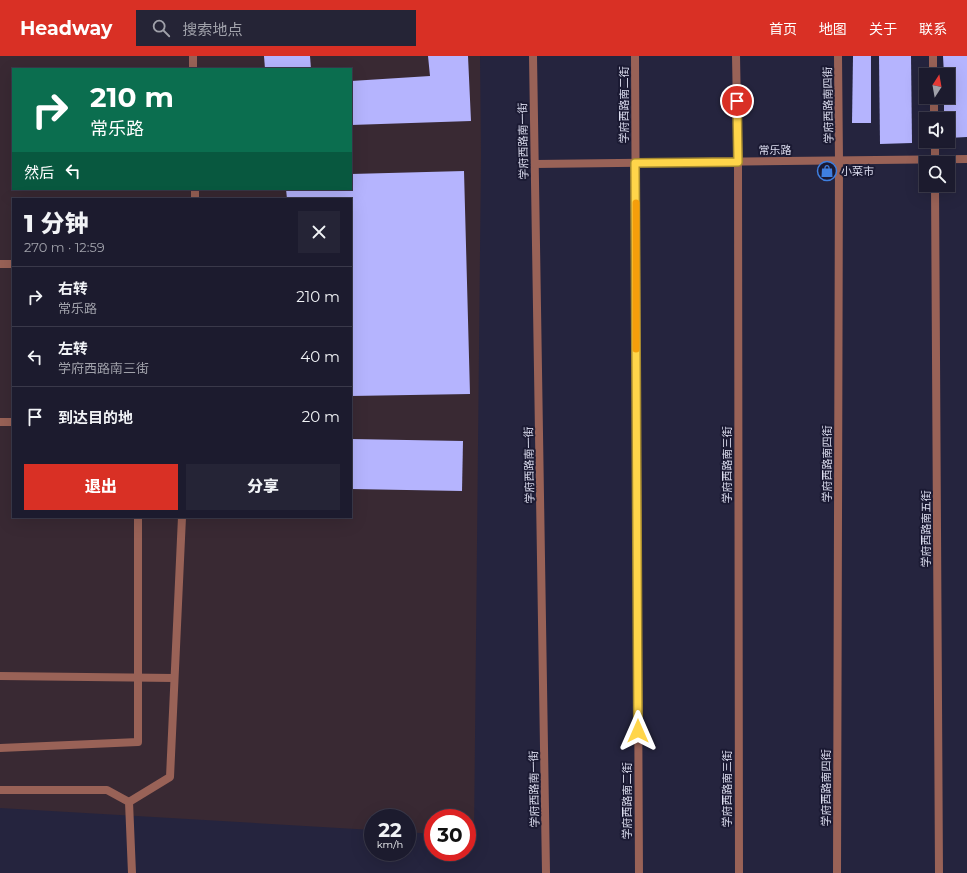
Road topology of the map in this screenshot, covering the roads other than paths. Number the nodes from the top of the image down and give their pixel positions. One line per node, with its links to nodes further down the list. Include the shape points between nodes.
1 (193, 56): 7 (street)
2 (533, 56): 15 (street, 学府西路南一街)
3 (635, 56): 14 (street, 学府西路南二街)
4 (736, 56): 13 (street, 学府西路南三街)
5 (838, 56): 11 (street, 学府西路南四街)
6 (933, 56): 8 (street)
7 (193, 68)
8 (933, 68)
9 (967, 159): 10 (street, 常乐路)
10 (955, 160)
11 (839, 161): 12 (street, 常乐路); 13 (street, 常乐路); 33 (street, 学府西路南四街)
12 (919, 161)
13 (738, 162): 14 (street, 常乐路); 32 (street, 学府西路南三街)
14 (635, 163): 15 (street, 常乐路); 31 (street, 学府西路南二街)
15 (535, 164): 30 (street, 学府西路南一街)
16 (935, 192): 34 (street, 学府西路南五街)
17 (0, 264): 18 (street)
18 (12, 264)
19 (0, 422): 20 (street)
20 (12, 422)
21 (138, 518): 24 (street)
22 (182, 518): 25 (street)
23 (0, 676): 24 (street)
24 (138, 677): 25 (street); 26 (street, via 138,742)
25 (174, 678): 28 (street, via 170,777)
26 (0, 748)
27 (0, 790): 28 (street, via 107,790)
28 (129, 802): 29 (street)
29 (132, 873)
30 (546, 873)
31 (638, 873)
32 (738, 873)
33 (837, 873)
34 (939, 873)

